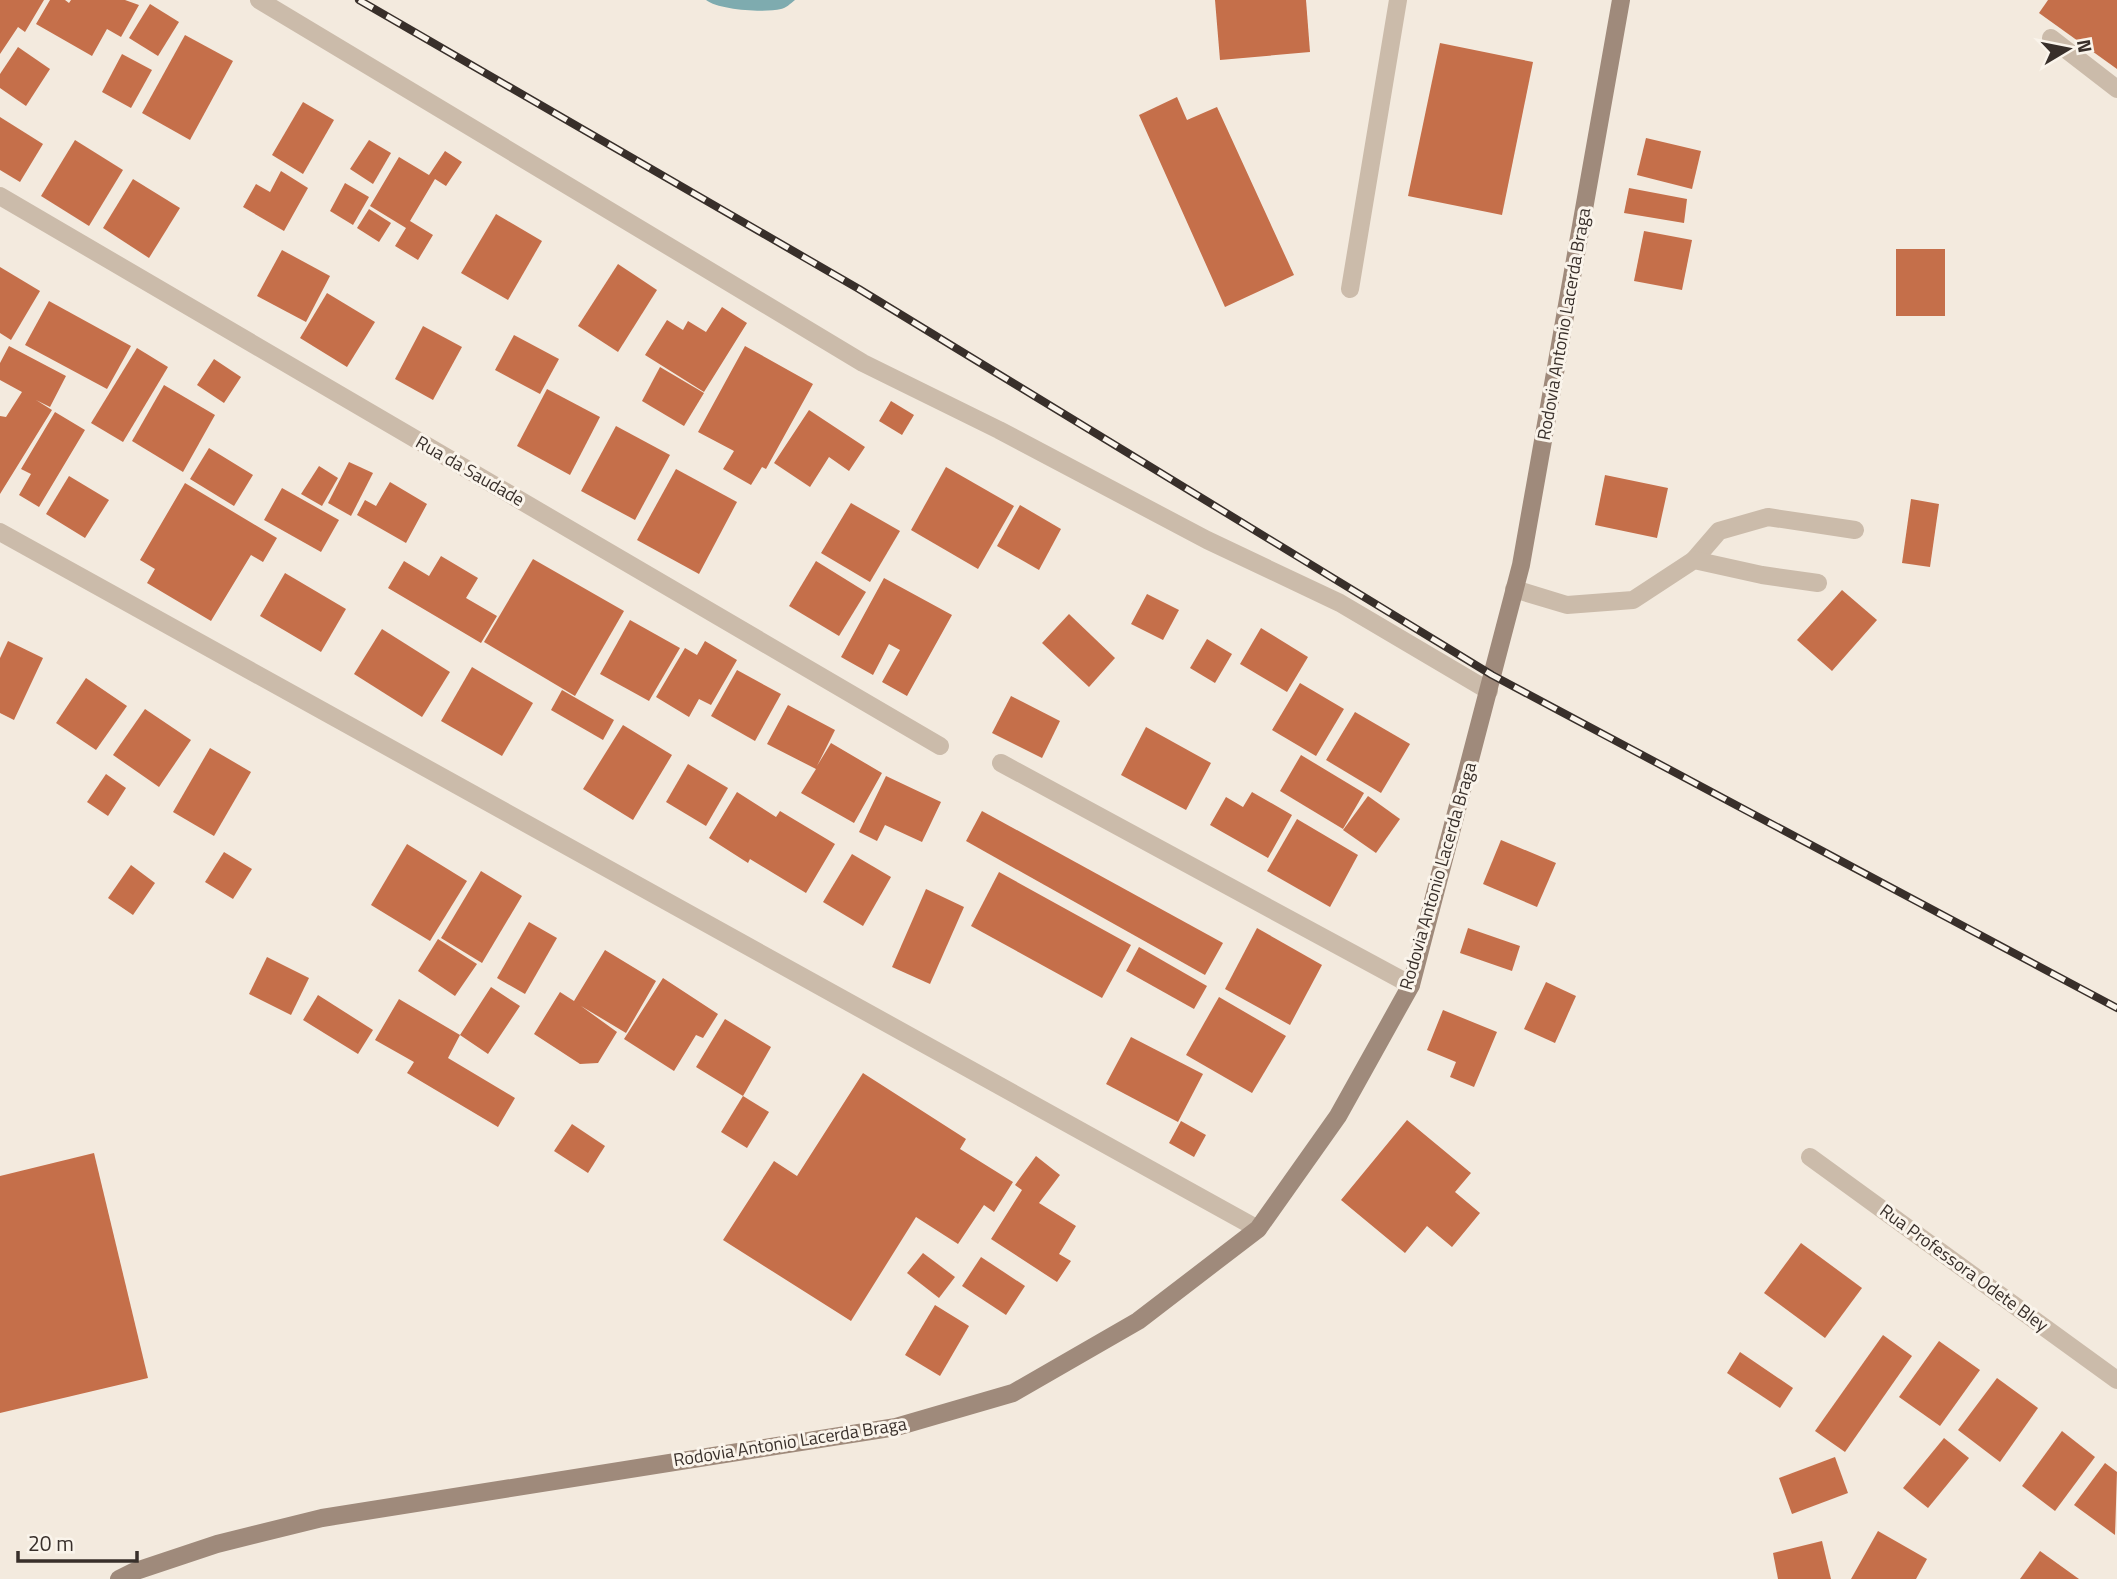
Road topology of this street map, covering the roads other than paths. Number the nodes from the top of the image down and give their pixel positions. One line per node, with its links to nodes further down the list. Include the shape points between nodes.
1 (259, 0): 13 (street, via 863,363 1207,540 1340,603)
2 (1398, 0): 7 (street)
3 (1621, 0): 12 (main road, Rodovia Antonio Lacerda Braga)
4 (2051, 38): 5 (street)
5 (2117, 89)
6 (0, 196): 14 (street, Rua da Saudade)
7 (1350, 289)
8 (1855, 530): 10 (street, via 1768,517 1719,531)
9 (0, 532): 18 (street)
10 (1694, 560): 11 (street); 12 (street, via 1633,600 1567,605)
11 (1818, 583)
12 (1514, 589): 13 (main road, Rodovia Antonio Lacerda Braga)
13 (1489, 691): 16 (main road, Rodovia Antonio Lacerda Braga)
14 (940, 746)
15 (1001, 763): 16 (street)
16 (1411, 985): 18 (main road, Rodovia Antonio Lacerda Braga, via 1338,1116)
17 (1810, 1157): 19 (street, Rua Professora Odete Bley)
18 (1258, 1229): 20 (main road, Rodovia Antonio Lacerda Braga, via 1138,1321 1013,1393 896,1427 322,1518 217,1544)
19 (2117, 1380)
20 (119, 1579)

